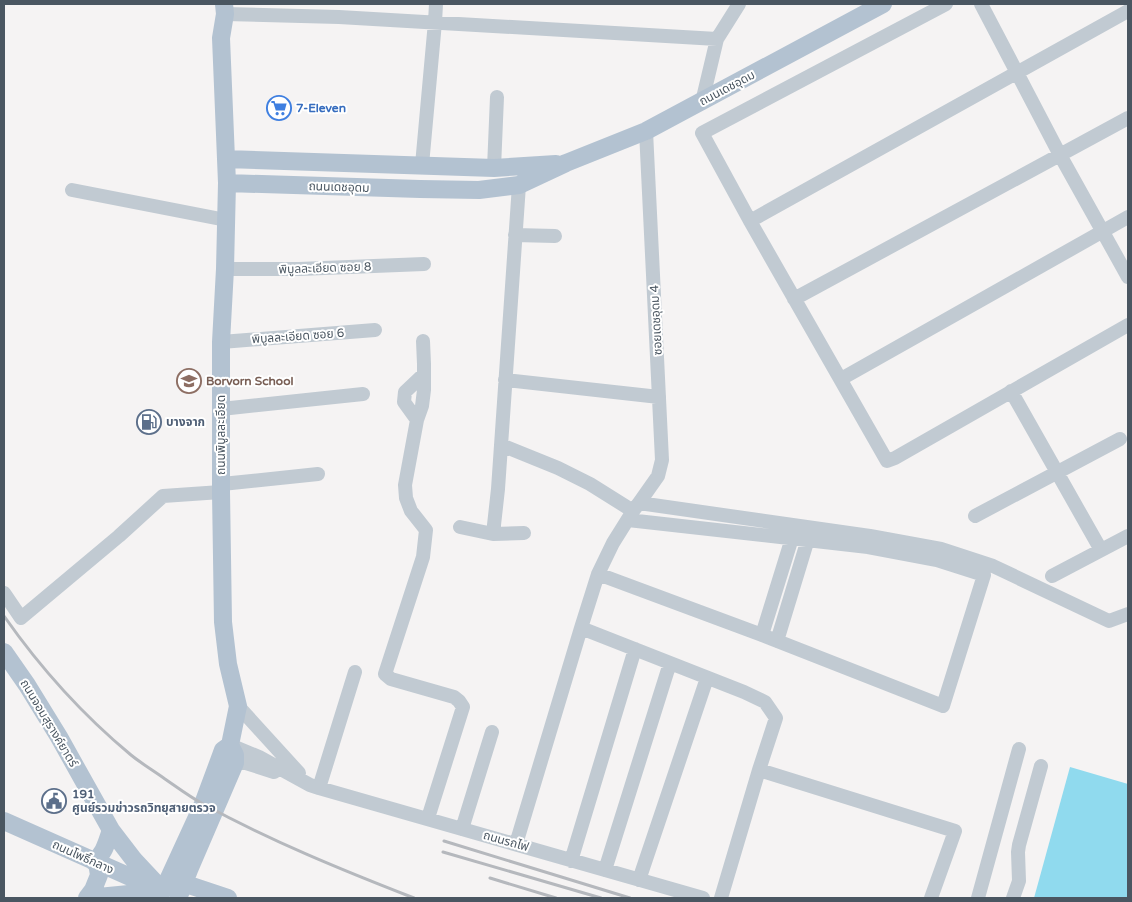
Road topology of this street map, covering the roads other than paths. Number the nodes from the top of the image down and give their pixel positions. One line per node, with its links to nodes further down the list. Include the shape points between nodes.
1 (436, 4): 8 (street)
2 (739, 4): 9 (street)
3 (882, 4): 12 (main road, ถนนเดชอุดม)
4 (946, 4): 26 (street, via 702,132)
5 (981, 4): 10 (street)
6 (224, 9): 8 (street); 16 (main road, ถนนพิบูลละเอียด, via 221,38)
7 (1128, 11): 10 (street)
8 (435, 22): 9 (street); 18 (street)
9 (717, 39): 12 (street)
10 (1017, 73): 15 (street); 26 (street)
11 (497, 97): 19 (street)
12 (702, 102): 14 (main road, ถนนเดชอุดม)
13 (1128, 118): 15 (street)
14 (646, 131): 17 (main road, ถนนเดชอุดม); 42 (street, ซอยเดชอุดม 4)
15 (1060, 155): 27 (street); 33 (street)
16 (226, 159): 18 (main road, ถนนเดชอุดม); 20 (main road, ถนนพิบูลละเอียด)
17 (566, 163): 19 (main road, ถนนเดชอุดม); 21 (main road, ถนนเดชอุดม)
18 (422, 165): 19 (main road, ถนนเดชอุดม); 22 (main road)
19 (494, 168)
20 (227, 183): 22 (main road, ถนนเดชอุดม); 25 (main road, ถนนพิบูลละเอียด)
21 (519, 185): 22 (main road, ถนนเดชอุดม, via 479,190); 28 (street)
22 (420, 189)
23 (72, 190): 25 (street)
24 (1128, 217): 27 (street)
25 (226, 220): 31 (main road, ถนนพิบูลละเอียด)
26 (750, 221): 33 (street)
27 (1103, 230): 32 (street); 38 (street)
28 (515, 235): 29 (street); 39 (street)
29 (555, 236)
30 (424, 264): 31 (street, พิบูลละเอียด ซอย 8)
31 (225, 269): 37 (main road, ถนนพิบูลละเอียด)
32 (1128, 278)
33 (794, 299): 38 (street)
34 (1128, 325): 40 (street)
35 (375, 330): 37 (street, พิบูลละเอียด ซอย 6)
36 (423, 341): 78 (street, via 422,406 405,484 406,498 426,530 422,557 385,674 390,679 454,697 463,707)
37 (221, 342): 43 (main road, ถนนพิบูลละเอียด)
38 (841, 379): 40 (street, via 887,461)
39 (505, 380): 42 (street); 45 (street)
40 (1011, 391): 46 (street)
41 (363, 394): 43 (street)
42 (660, 397): 49 (street, ซอยเดชอุดม 4, via 662,460 658,476)
43 (221, 409): 48 (main road, ถนนพิบูลละเอียด)
44 (1120, 439): 46 (street)
45 (501, 445): 49 (street, via 558,468); 53 (street)
46 (1058, 473): 50 (street); 57 (street)
47 (318, 474): 48 (street)
48 (222, 488): 60 (street, via 163,496 21,618); 70 (main road, ถนนพิบูลละเอียด, via 223,622)
49 (633, 511): 55 (street); 58 (street, ซอยเดชอุดม 4); 61 (street, via 870,536 941,549 993,566 1109,621)
50 (975, 516)
51 (460, 527): 53 (street)
52 (524, 533): 53 (street)
53 (493, 534)
54 (1128, 536): 57 (street)
55 (792, 538): 56 (street); 63 (street)
56 (808, 540): 64 (street); 64 (street, via 937,560 984,575 943,706)
57 (1100, 550): 59 (street)
58 (598, 574): 62 (street, ซอยเดชอุดม 4); 63 (street)
59 (1052, 576)
60 (4, 593)
61 (1128, 614)
62 (581, 628): 65 (street); 82 (street, ซอยเดชอุดม 4)
63 (762, 635): 64 (street)
64 (778, 641)
65 (635, 649): 67 (street); 83 (street)
66 (4, 652): 81 (main road, ถนนจอมสุรางค์ยาตร์, via 59,737)
67 (670, 663): 69 (street); 85 (street)
68 (355, 672): 77 (street)
69 (707, 678): 76 (street, via 765,702 776,718); 86 (street)
70 (238, 706): 72 (main road, ถนนพิบูลละเอียด); 77 (street, via 278,752)
71 (492, 732): 80 (street)
72 (230, 745): 74 (main road, ถนนพิบูลละเอียด); 77 (street, ถนนรถไฟ); 87 (main road, ถนนพิบูลละเอียด, via 223,750)
73 (1019, 749): 94 (street)
74 (235, 763): 77 (street, ถนนรถไฟ, via 264,768); 87 (main road)
75 (1041, 766): 95 (street, via 1019,845 1019,881)
76 (759, 770): 92 (street); 93 (street, via 955,832)
77 (314, 786): 78 (street, ถนนรถไฟ)
78 (428, 818): 80 (street, ถนนรถไฟ)
79 (4, 821): 84 (main road, ถนนโพธิ์กลาง)
80 (462, 828): 82 (street, ถนนรถไฟ)
81 (111, 830): 84 (main road, via 106,847); 87 (main road, ถนนจอมสุรางค์ยาตร์, via 134,860)
82 (516, 844): 83 (street, ถนนรถไฟ)
83 (571, 861): 85 (street, ถนนรถไฟ)
84 (96, 862): 87 (main road, ถนนโพธิ์กลาง); 89 (main road, via 99,875)
85 (605, 870): 86 (street, ถนนรถไฟ)
86 (639, 880): 91 (street, ถนนรถไฟ)
87 (175, 889): 88 (main road); 90 (main road, ถนนโพธิ์กลาง)
88 (120, 896): 89 (main road)
89 (88, 898)
90 (228, 898)
91 (703, 898)
92 (722, 898)
93 (931, 898)
94 (978, 898)
95 (1013, 898)

